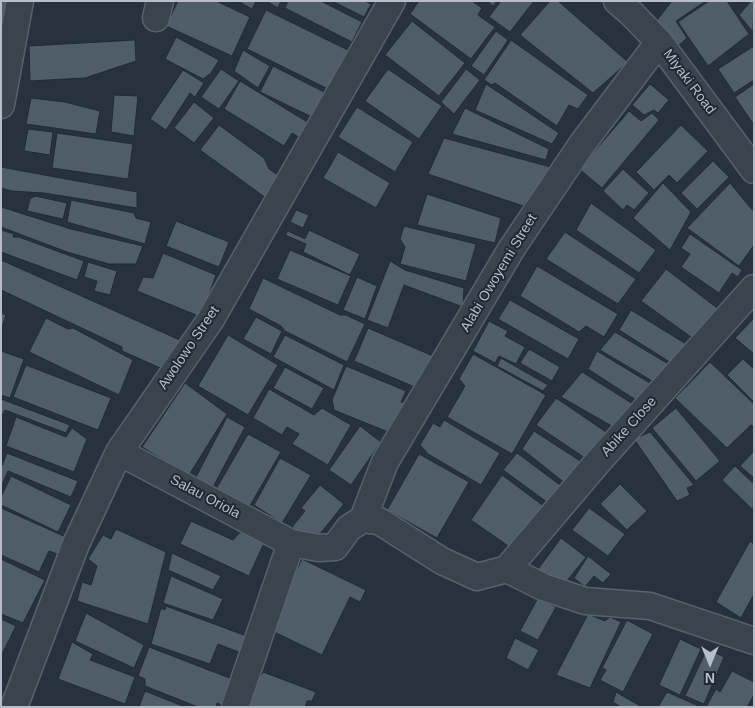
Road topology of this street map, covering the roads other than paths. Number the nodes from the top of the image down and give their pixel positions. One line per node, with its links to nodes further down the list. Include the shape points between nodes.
1 (20, 1): 5 (street)
2 (392, 1): 8 (street, Awolowo Street, via 211,319)
3 (630, 5): 4 (street, Miyaki Road)
4 (659, 42): 6 (street, Miyaki Road); 9 (street, Alabi Owoyemi Street, via 582,144 512,248 385,462)
5 (1, 104)
6 (754, 170)
7 (754, 288): 11 (street, Abike Close)
8 (119, 452): 10 (street, Salau Oriola); 13 (street, Awolowo Street, via 76,544)
9 (363, 519): 10 (street, Salau Oriola, via 349,528 335,547); 11 (street, via 379,521 442,562 477,577)
10 (291, 543): 14 (street)
11 (507, 569): 12 (street, via 543,587 585,601 650,606)
12 (754, 641)
13 (14, 707)
14 (235, 707)

